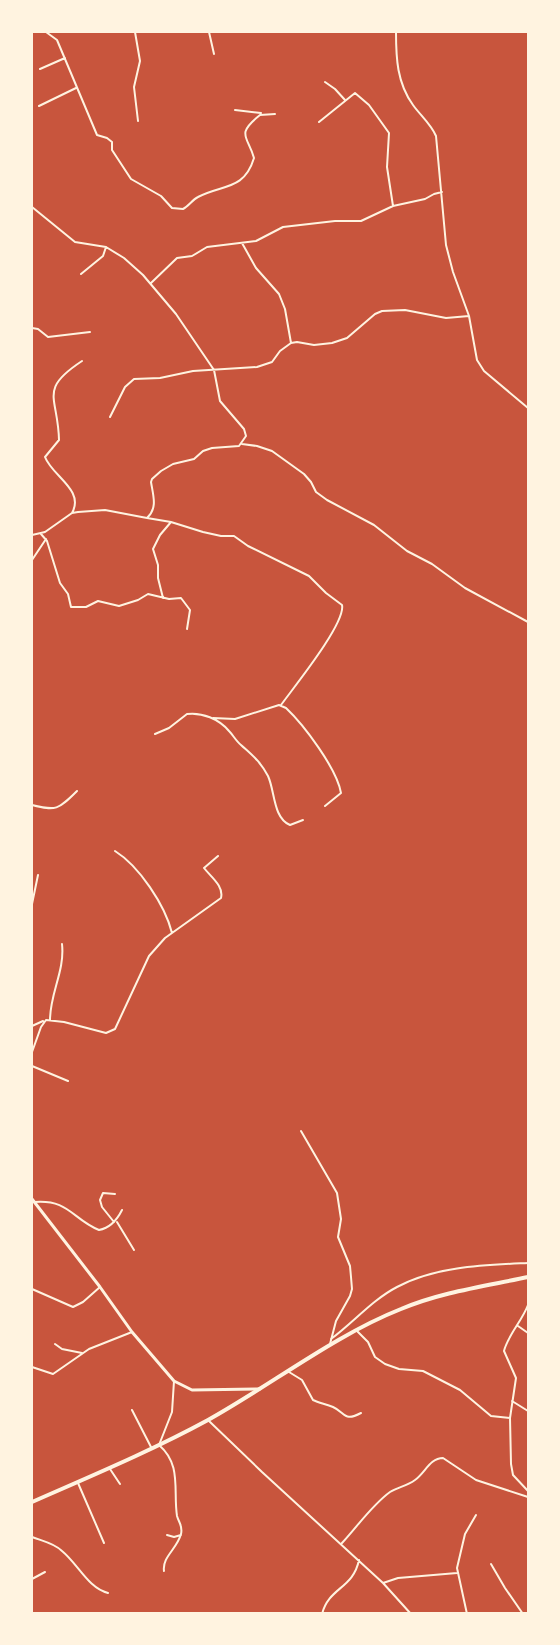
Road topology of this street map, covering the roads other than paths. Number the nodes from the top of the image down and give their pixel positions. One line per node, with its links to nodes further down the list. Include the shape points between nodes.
1 (46, 32): 6 (street, via 57,40)
2 (135, 32): 15 (street, via 140,61 134,87)
3 (209, 32): 5 (street)
4 (396, 32): 17 (street, via 396,62 402,86 436,136)
5 (214, 54)
6 (65, 58): 7 (street); 9 (street)
7 (40, 69)
8 (325, 82): 10 (street)
9 (76, 88): 11 (street); 13 (street, via 97,135 112,142 112,150 128,177 179,210 242,178 254,158 245,132)
10 (345, 100): 16 (street); 18 (street, via 357,93 388,132 388,181)
11 (39, 106)
12 (235, 110): 13 (street)
13 (264, 114): 14 (street)
14 (275, 114)
15 (138, 121)
16 (319, 122)
17 (442, 192): 18 (street); 24 (street, via 446,245)
18 (393, 206): 20 (street, via 361,221 283,227 261,239)
19 (32, 207): 21 (street, via 76,242)
20 (242, 243): 23 (street, via 207,247 192,256 178,258); 27 (street, via 252,262 279,294)
21 (106, 247): 22 (street, via 104,256); 23 (street)
22 (81, 274)
23 (151, 283): 29 (street)
24 (469, 316): 27 (street, via 446,318 405,310 382,311 346,338 332,343); 30 (street, via 480,366)
25 (32, 328): 26 (street, via 48,336)
26 (90, 332)
27 (291, 343): 29 (street, via 272,362)
28 (82, 361): 33 (street, via 55,383 58,441 45,458 75,498)
29 (214, 370): 31 (street, via 134,379 125,387); 32 (street, via 220,401 246,433)
30 (528, 408)
31 (110, 417)
32 (242, 444): 34 (street, via 208,449 156,475 151,482 154,506); 41 (street, via 272,451 304,474 327,500 374,525 465,588)
33 (72, 513): 34 (street, via 105,510); 36 (street)
34 (147, 518): 35 (street)
35 (171, 522): 40 (street, via 153,549); 43 (street, via 234,536 312,578 343,607 319,655)
36 (41, 534): 37 (street); 38 (street)
37 (32, 535)
38 (46, 539): 39 (street); 40 (street, via 71,607 86,607 99,601 119,606 148,594)
39 (32, 560)
40 (163, 598): 42 (street, via 183,600 190,610)
41 (528, 622)
42 (187, 629)
43 (281, 705): 46 (street, via 232,719); 50 (street, via 310,737 338,781 341,793)
44 (185, 708): 45 (street)
45 (187, 714): 46 (street); 47 (street)
46 (211, 717): 51 (street, via 257,759 286,824)
47 (155, 734)
48 (77, 791): 49 (street, via 56,808)
49 (32, 805)
50 (325, 806)
51 (303, 820)
52 (115, 851): 56 (street, via 134,865 158,898)
53 (218, 856): 56 (street, via 204,868 220,887 221,898)
54 (38, 875): 55 (street)
55 (32, 904)
56 (172, 933): 61 (street, via 149,956 113,1031 106,1033)
57 (32, 939): 59 (street)
58 (62, 944): 61 (street, via 62,964)
59 (32, 950)
60 (46, 1020): 61 (street); 62 (street); 63 (street)
61 (50, 1020)
62 (32, 1026)
63 (32, 1052)
64 (32, 1066): 65 (street)
65 (68, 1081)
66 (301, 1131): 81 (street, via 337,1193 341,1219 338,1237 350,1266 352,1289)
67 (115, 1194): 70 (street, via 103,1193 100,1200)
68 (33, 1200): 70 (street, via 66,1207 99,1230); 74 (main road)
69 (122, 1210): 70 (street)
70 (115, 1222): 71 (street)
71 (134, 1250)
72 (528, 1263): 81 (street, via 476,1266 411,1281 381,1297)
73 (528, 1277): 78 (highway, via 421,1301)
74 (100, 1287): 75 (street, via 74,1307); 79 (main road)
75 (32, 1291)
76 (528, 1305): 77 (street)
77 (519, 1326): 80 (street); 89 (street, via 504,1351 516,1377)
78 (357, 1330): 83 (highway); 93 (street, via 375,1357 385,1364 423,1371 460,1390 491,1416)
79 (132, 1332): 84 (street); 87 (main road)
80 (528, 1333)
81 (331, 1339): 83 (street)
82 (55, 1344): 84 (street)
83 (330, 1347): 86 (highway)
84 (82, 1353): 85 (street, via 53,1374)
85 (32, 1366)
86 (289, 1372): 88 (highway); 92 (street, via 302,1380 313,1400 345,1416)
87 (174, 1381): 88 (main road, via 192,1390); 95 (street, via 172,1412)
88 (261, 1389): 94 (highway)
89 (512, 1401): 91 (street); 93 (street)
90 (132, 1410): 96 (street)
91 (528, 1411)
92 (361, 1413)
93 (510, 1418): 100 (street, via 513,1475)
94 (208, 1420): 95 (highway); 108 (street)
95 (159, 1445): 96 (highway); 105 (street, via 174,1470)
96 (152, 1449): 97 (highway)
97 (108, 1468): 98 (highway); 99 (street)
98 (78, 1482): 102 (highway); 107 (street)
99 (120, 1484)
100 (528, 1491)
101 (528, 1497): 108 (street, via 476,1480 438,1458 415,1481 385,1496)
102 (32, 1502)
103 (476, 1515): 113 (street, via 465,1534)
104 (167, 1535): 105 (street)
105 (181, 1535): 111 (street)
106 (32, 1537): 116 (street, via 62,1550 96,1588)
107 (104, 1544)
108 (342, 1544): 109 (street)
109 (359, 1560): 115 (street); 117 (street, via 354,1577 329,1598)
110 (491, 1564): 120 (street)
111 (164, 1571)
112 (45, 1572): 114 (street)
113 (457, 1573): 115 (street); 119 (street)
114 (32, 1580)
115 (383, 1583): 118 (street)
116 (108, 1593)
117 (322, 1614)
118 (411, 1614)
119 (467, 1614)
120 (523, 1614)

